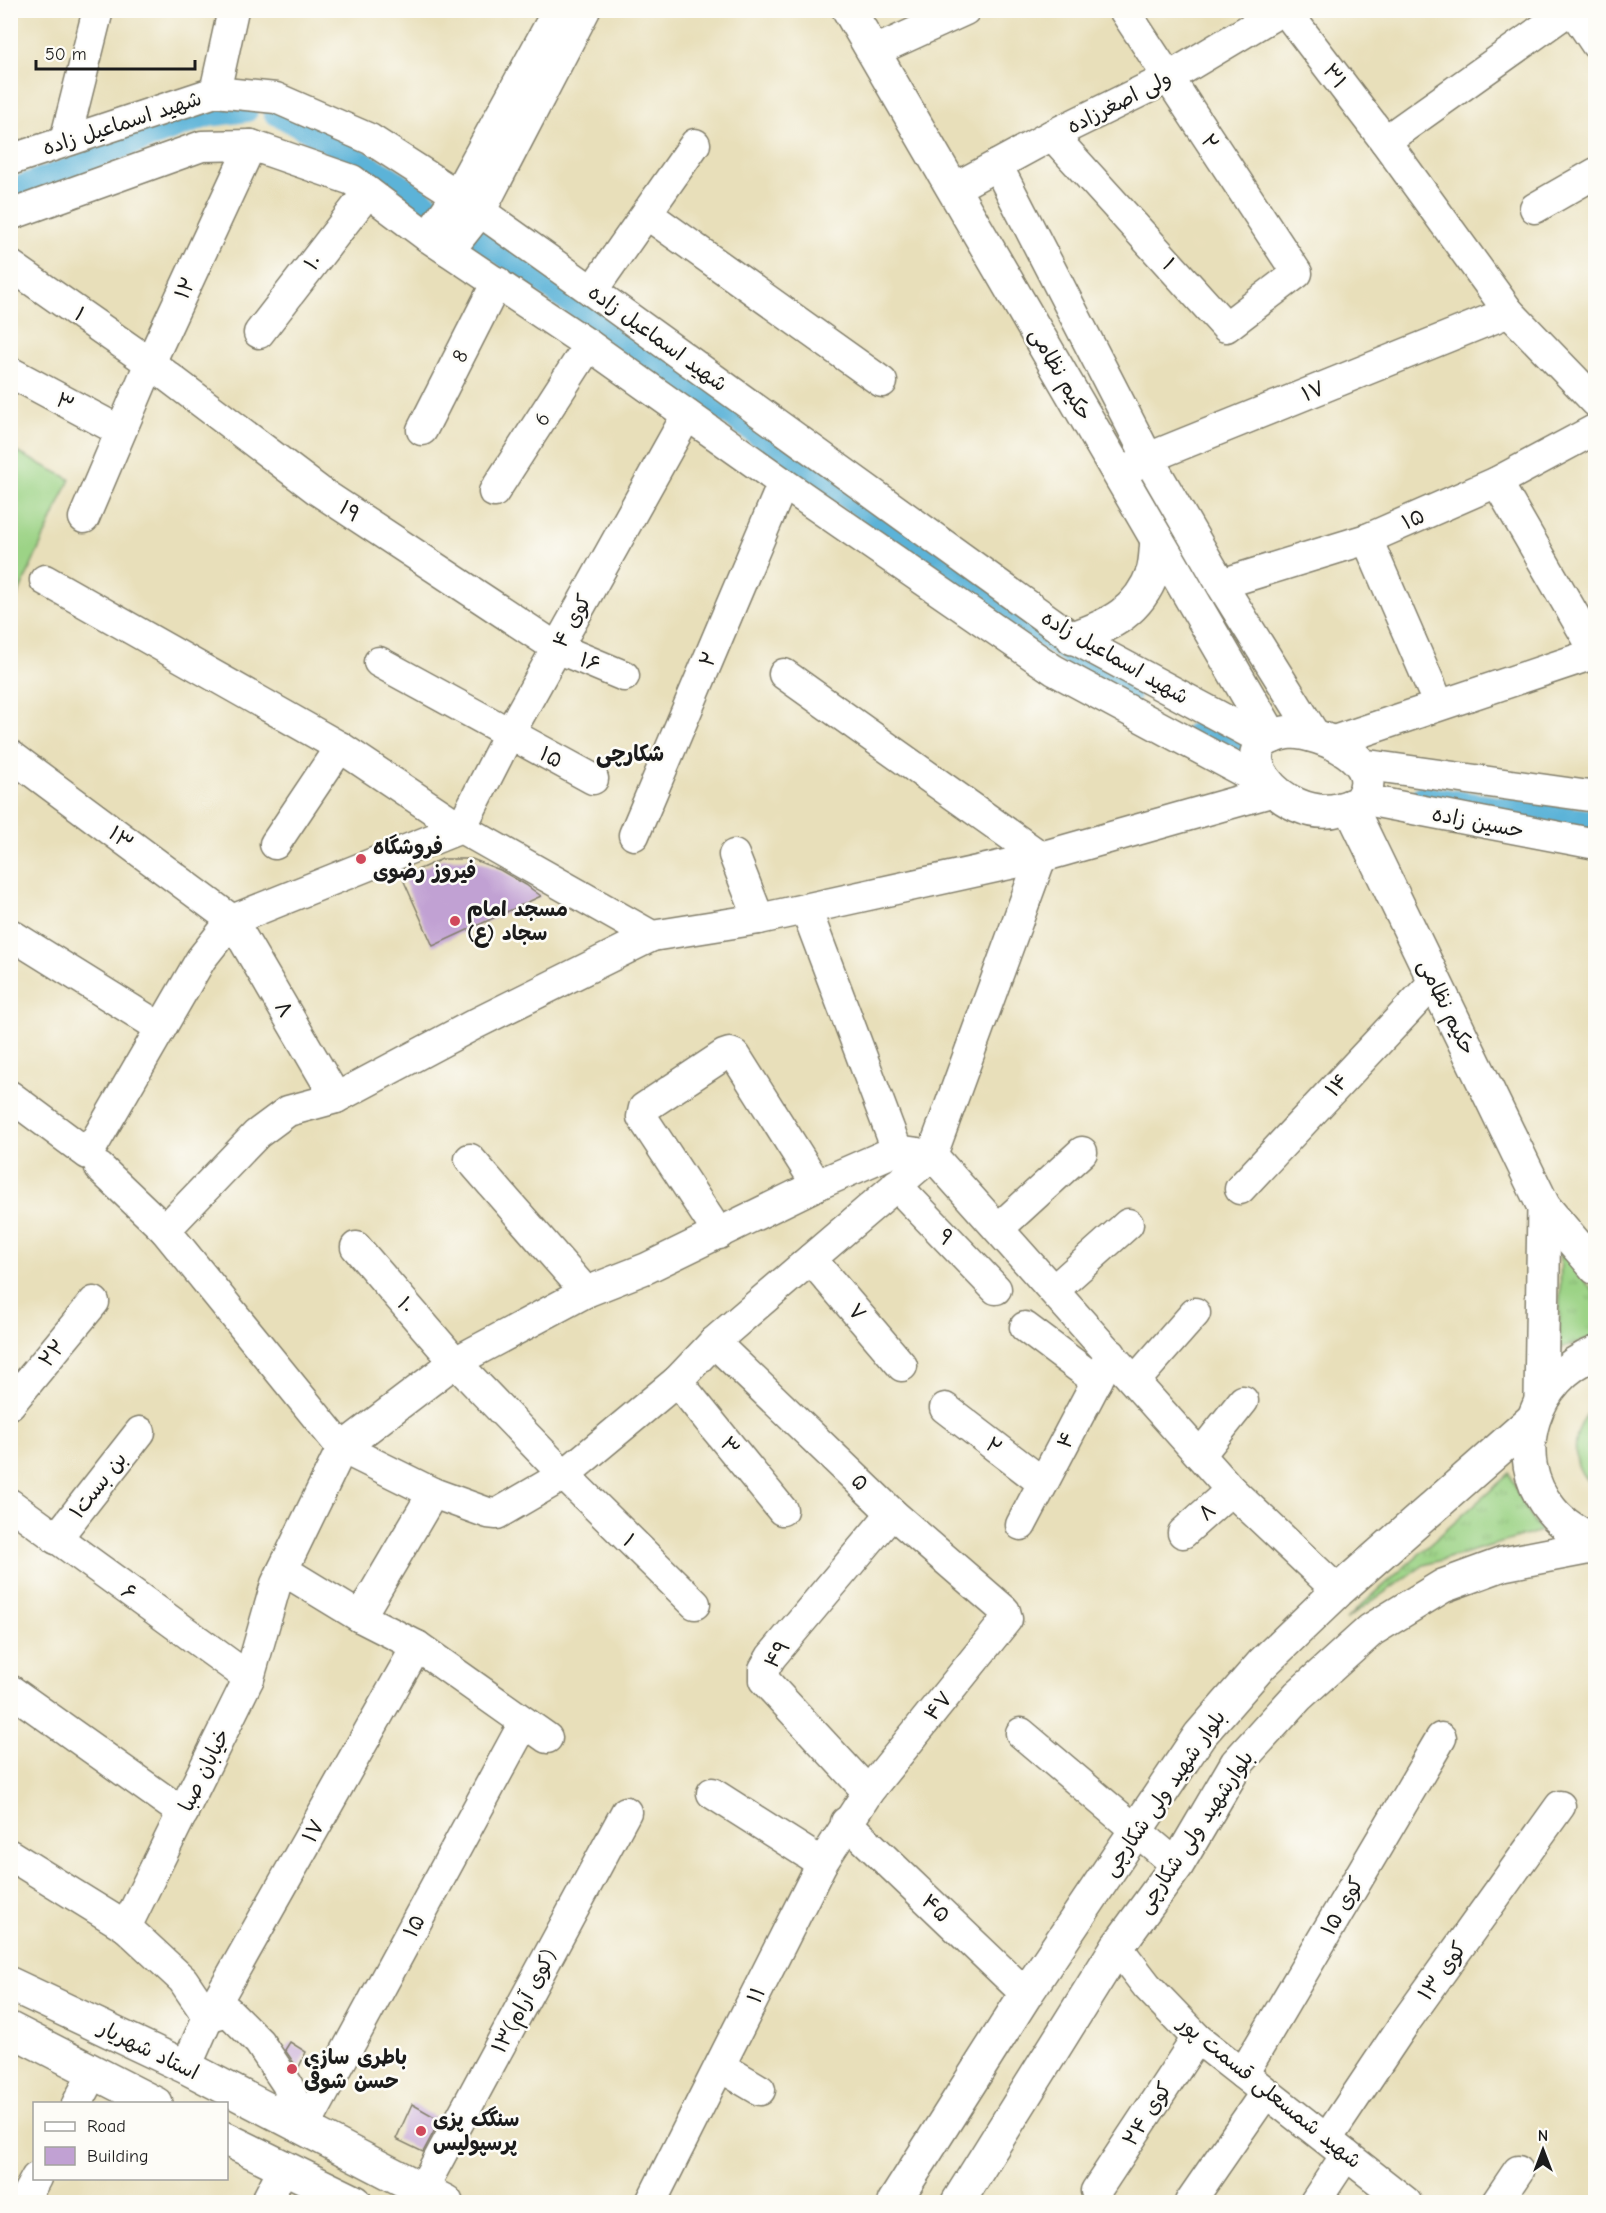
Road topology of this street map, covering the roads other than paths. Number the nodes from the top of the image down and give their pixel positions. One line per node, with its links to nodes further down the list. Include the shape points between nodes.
1 (98, 10): 15 (street)
2 (233, 10): 13 (street)
3 (558, 10): 24 (street)
4 (585, 10): 24 (street)
5 (849, 10): 11 (main road, حکیم نظامی)
6 (965, 10): 11 (street)
7 (1124, 10): 12 (street, ۲)
8 (1284, 10): 12 (street, ولی اصغرزاده); 16 (street, ۳۱)
9 (1571, 10): 10 (street); 16 (street)
10 (1596, 44)
11 (873, 52): 22 (main road, حکیم نظامی)
12 (1168, 78): 14 (street, ولی اصغرزاده); 30 (street, ۲)
13 (215, 92): 15 (street, شهید اسماعیل زاده); 24 (street, شهید اسماعیل زاده, via 276,98 370,139)
14 (1052, 135): 20 (street, ولی اصغرزاده); 30 (street, ۱, via 1226,327)
15 (65, 141): 19 (street, شهید اسماعیل زاده)
16 (1384, 141): 33 (street, ۳۱)
17 (695, 144): 26 (street)
18 (251, 145): 23 (street, شهید اسماعیل زاده, via 352,180); 27 (street, شهید اسماعیل زاده, via 202,146); 36 (street, ۱۲)
19 (10, 160)
20 (997, 165): 22 (street, ولی اصغرزاده); 44 (street)
21 (1596, 173): 25 (street)
22 (953, 189): 45 (main road, حکیم نظامی)
23 (368, 192): 28 (street, شهید اسماعیل زاده); 34 (street, ۱۰)
24 (469, 204): 28 (street); 32 (street, شهید اسماعیل زاده)
25 (1535, 208)
26 (647, 214): 32 (street); 38 (street)
27 (10, 215)
28 (439, 244): 31 (street, شهید اسماعیل زاده)
29 (10, 265): 36 (street, ۱)
30 (1297, 273)
31 (498, 282): 35 (street, شهید اسماعیل زاده); 41 (street, 8)
32 (592, 291): 54 (street, شهید اسماعیل زاده)
33 (1509, 312): 39 (street, ۳۱); 44 (street, ۱۷)
34 (259, 333)
35 (589, 345): 40 (street, شهید اسماعیل زاده); 48 (street, 6)
36 (150, 363): 43 (street, ۱۲); 55 (street, ۱۹, via 318,490)
37 (10, 372): 43 (street, ۳)
38 (882, 382)
39 (1596, 402)
40 (687, 415): 47 (street, شهید اسماعیل زاده); 55 (street, کوی ۴)
41 (422, 429)
42 (1596, 429): 46 (street, ۱۵)
43 (120, 431): 49 (street, ۱۲)
44 (1148, 458): 45 (street, ۱۷); 53 (street)
45 (1119, 474): 50 (main road, حکیم نظامی)
46 (1497, 482): 51 (street, ۱۵); 56 (street)
47 (783, 483): 68 (street, شهید اسماعیل زاده, via 1054,670); 72 (street, ۲)
48 (494, 492)
49 (84, 518)
50 (1157, 539): 54 (main road, via 1154,570 1141,596 1104,627); 62 (main road, حکیم نظامی)
51 (1367, 539): 53 (street, ۱۵); 60 (street)
52 (45, 580): 64 (street)
53 (1221, 584): 63 (street)
54 (1074, 638): 62 (street, شهید اسماعیل زاده)
55 (557, 648): 59 (street, ۱۶); 61 (street, کوی ۴)
56 (1596, 653): 60 (street)
57 (380, 662): 61 (street, ۱۵)
58 (784, 674): 76 (street)
59 (624, 676)
60 (1439, 705): 63 (street)
61 (509, 734): 67 (street, ۱۵); 71 (street, کوی ۴)
62 (1269, 739): 63 (main road, via 1281,733 1304,732); 68 (main road, via 1258,750 1257,766)
63 (1324, 739): 66 (main road, via 1356,757)
64 (340, 747): 71 (street); 73 (street)
65 (10, 755): 79 (street, ۱۳)
66 (1361, 764): 69 (street, حسین زاده); 70 (main road, via 1366,779)
67 (593, 779)
68 (1270, 787): 70 (main road, via 1293,804 1308,809 1329,811); 76 (street)
69 (1596, 797)
70 (1356, 803): 74 (street, حسین زاده); 82 (main road, حکیم نظامی)
71 (461, 828): 79 (street); 81 (street)
72 (634, 835)
73 (275, 844)
74 (1596, 844)
75 (734, 855): 78 (street)
76 (1041, 857): 77 (street); 88 (street)
77 (806, 909): 78 (street); 86 (street)
78 (759, 919): 81 (street)
79 (232, 920): 83 (street, via 201,959); 85 (street, ۸)
80 (10, 934): 83 (street)
81 (652, 936): 85 (street)
82 (1435, 981): 93 (street, ۱۴); 94 (main road, حکیم نظامی)
83 (161, 1028): 84 (street, via 88,1155)
84 (10, 1096)
85 (336, 1098): 97 (street, via 288,1112 257,1134)
86 (897, 1150): 88 (street); 91 (street)
87 (1082, 1152): 96 (street)
88 (932, 1155): 92 (street); 96 (street)
89 (470, 1160): 104 (street)
90 (100, 1168): 97 (street)
91 (817, 1185): 98 (street); 98 (street, via 735,1055 724,1055 644,1108 642,1117)
92 (896, 1185): 100 (street); 102 (street, ۹)
93 (1240, 1189)
94 (1544, 1207): 101 (main road, حکیم نظامی); 119 (main road, حکیم نظامی)
95 (1128, 1224): 103 (street)
96 (999, 1228): 103 (street)
97 (165, 1230): 121 (street)
98 (719, 1234): 104 (street)
99 (356, 1247): 111 (street, ۱۰)
100 (811, 1259): 108 (street); 112 (street, ۷)
101 (1593, 1260)
102 (996, 1289)
103 (1054, 1290): 110 (street)
104 (586, 1293): 111 (street)
105 (94, 1302): 117 (street, ۲۲)
106 (1195, 1313): 115 (street)
107 (1025, 1327): 114 (street)
108 (714, 1342): 113 (street); 129 (street, ۵)
109 (1596, 1353): 119 (main road, بلوار شهید ولی شکارچی, via 1558,1376)
110 (1111, 1354): 114 (street, ۴); 115 (street)
111 (455, 1362): 121 (street); 123 (street, ۱۰)
112 (902, 1366)
113 (677, 1381): 123 (street); 128 (street, ۳)
114 (1097, 1381): 124 (street, ۴)
115 (1135, 1382): 122 (street)
116 (1243, 1401): 122 (street)
117 (10, 1404)
118 (945, 1408): 124 (street, ۲)
119 (1537, 1409): 133 (main road, حکیم نظامی, via 1529,1451 1534,1481 1550,1509 1572,1530); 135 (main road, بلوار شهید ولی شکارچی)
120 (140, 1432): 132 (street, بن بست۱)
121 (342, 1448): 126 (street); 134 (street, خیابان صبا)
122 (1200, 1455): 125 (street)
123 (564, 1475): 126 (street, via 497,1514); 136 (street, ۱)
124 (1043, 1483): 130 (street, ۴)
125 (1231, 1490): 131 (street, ۸); 135 (street)
126 (433, 1493): 137 (street)
127 (10, 1504): 132 (street, ۶)
128 (782, 1510)
129 (892, 1513): 138 (street, ۵, via 1005,1611); 144 (street, ۴۹, via 764,1670 764,1680)
130 (1021, 1526)
131 (1183, 1533)
132 (56, 1539): 140 (street, ۶)
133 (1596, 1544): 153 (main road, بلوارشهید ولی شکارچی, via 1503,1564 1443,1586 1371,1630 1298,1696 1237,1763)
134 (283, 1570): 137 (street); 140 (street, خیابان صبا)
135 (1338, 1591): 150 (main road, بلوار شهید ولی شکارچی, via 1262,1664 1200,1735)
136 (695, 1604)
137 (360, 1617): 139 (street)
138 (1007, 1619): 144 (street, ۴۷)
139 (417, 1646): 158 (street, ۱۷); 168 (street, ۱۵, via 536,1730)
140 (249, 1678): 148 (street, خیابان صبا)
141 (10, 1690): 148 (street)
142 (1021, 1733): 150 (street)
143 (1441, 1738): 164 (street, کوی ۱۵)
144 (868, 1792): 149 (street, ۱۱)
145 (712, 1793): 152 (street)
146 (1560, 1806): 170 (street, کوی ۱۳, via 1406,2021)
147 (626, 1812): 175 (street, ۱۳(کوی آرام))
148 (183, 1814): 154 (street, خیابان صبا)
149 (846, 1822): 152 (street, ۱۱); 157 (street, ۴۵)
150 (1135, 1831): 153 (street); 157 (main road, بلوار شهید ولی شکارچی)
151 (10, 1855): 154 (street)
152 (822, 1863): 162 (street, ۱۱)
153 (1177, 1865): 155 (main road, بلوارشهید ولی شکارچی)
154 (126, 1927): 158 (street, via 183,1980)
155 (1117, 1947): 160 (street, شهید شمسعلی قسمت پور, via 1147,1986); 181 (main road, بلوارشهید ولی شکارچی)
156 (10, 1984): 161 (main road, استاد شهریار)
157 (1026, 1994): 180 (main road, بلوار شهید ولی شکارچی)
158 (208, 2017): 161 (street); 168 (street, via 228,2011 259,2042 287,2084)
159 (10, 2029): 163 (main road, استاد شهریار)
160 (1197, 2038): 164 (street, شهید شمسعلی قسمت پور); 174 (street, کوی ۲۴)
161 (186, 2067): 168 (main road, استاد شهریار)
162 (721, 2067): 165 (street); 179 (street, ۱۱)
163 (94, 2072): 166 (street); 167 (main road, استاد شهریار)
164 (1255, 2083): 170 (street, شهید شمسعلی قسمت پور); 182 (street, کوی ۱۵)
165 (760, 2090)
166 (78, 2102)
167 (154, 2102)
168 (304, 2129): 175 (main road, استاد شهریار)
169 (228, 2140): 171 (main road)
170 (1337, 2147): 183 (street, کوی ۱۳); 184 (street, شهید شمسعلی قسمت پور)
171 (284, 2168): 177 (street); 178 (main road)
172 (1518, 2171): 185 (street)
173 (35, 2180): 176 (street)
174 (1096, 2191)
175 (434, 2196)
176 (23, 2202)
177 (266, 2202)
178 (355, 2202)
179 (651, 2202)
180 (894, 2202)
181 (958, 2202)
182 (1190, 2202)
183 (1316, 2202)
184 (1406, 2202)
185 (1497, 2202)

